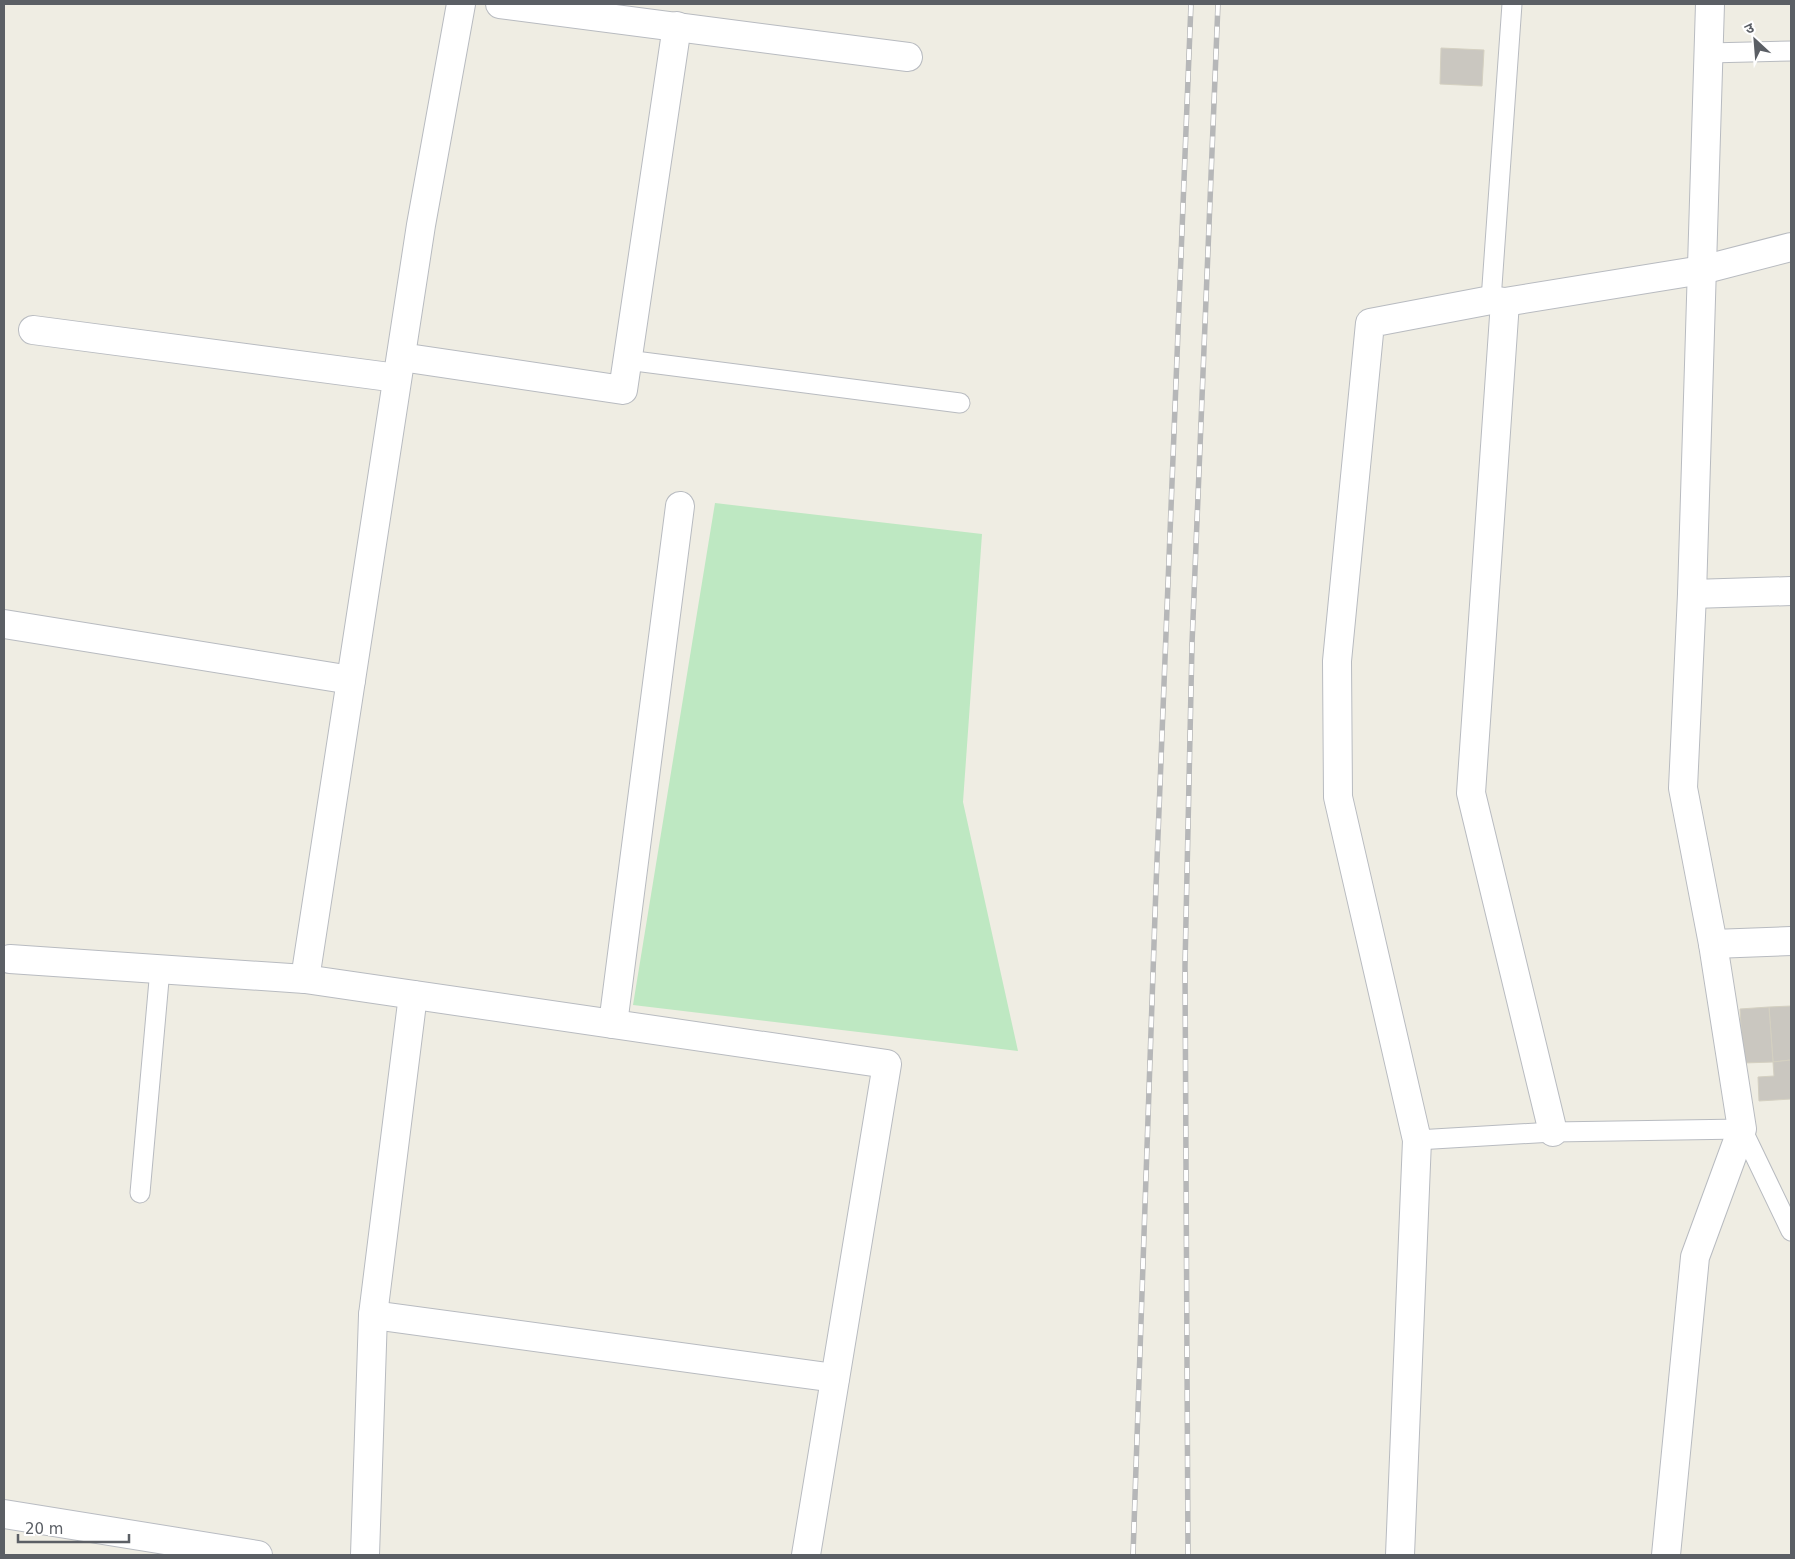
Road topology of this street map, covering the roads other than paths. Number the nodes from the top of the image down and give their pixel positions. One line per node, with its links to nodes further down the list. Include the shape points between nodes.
1 (461, 4): 14 (street)
2 (500, 4): 5 (street)
3 (1512, 4): 11 (lane)
4 (1710, 4): 7 (street)
5 (677, 26): 8 (street); 13 (street)
6 (1791, 51): 7 (lane)
7 (1708, 53): 10 (street)
8 (908, 57)
9 (1791, 247): 10 (street)
10 (1702, 270): 11 (street); 18 (street)
11 (1498, 301): 29 (street, via 1471,793); 30 (street, via 1370,323 1338,662 1338,797)
12 (33, 330): 14 (street)
13 (627, 360): 14 (street, via 623,390); 15 (lane)
14 (399, 368): 20 (street)
15 (960, 403)
16 (680, 506): 27 (street)
17 (1791, 591): 18 (street)
18 (1692, 594): 22 (street, via 1683,788)
19 (4, 624): 20 (street)
20 (351, 680): 25 (street)
21 (1791, 941): 22 (street)
22 (1712, 944): 28 (street)
23 (10, 958): 24 (street)
24 (160, 969): 25 (street); 31 (lane)
25 (305, 979): 26 (street)
26 (413, 995): 27 (street); 33 (street)
27 (613, 1024): 34 (street, via 887,1064)
28 (1742, 1129): 29 (lane); 32 (lane); 40 (street, via 1695,1257)
29 (1553, 1132): 30 (lane)
30 (1417, 1140): 39 (street)
31 (140, 1193)
32 (1791, 1231)
33 (372, 1315): 34 (street); 37 (street)
34 (835, 1378): 38 (street)
35 (4, 1514): 36 (street)
36 (258, 1555)
37 (365, 1555)
38 (806, 1555)
39 (1400, 1555)
40 (1666, 1555)

